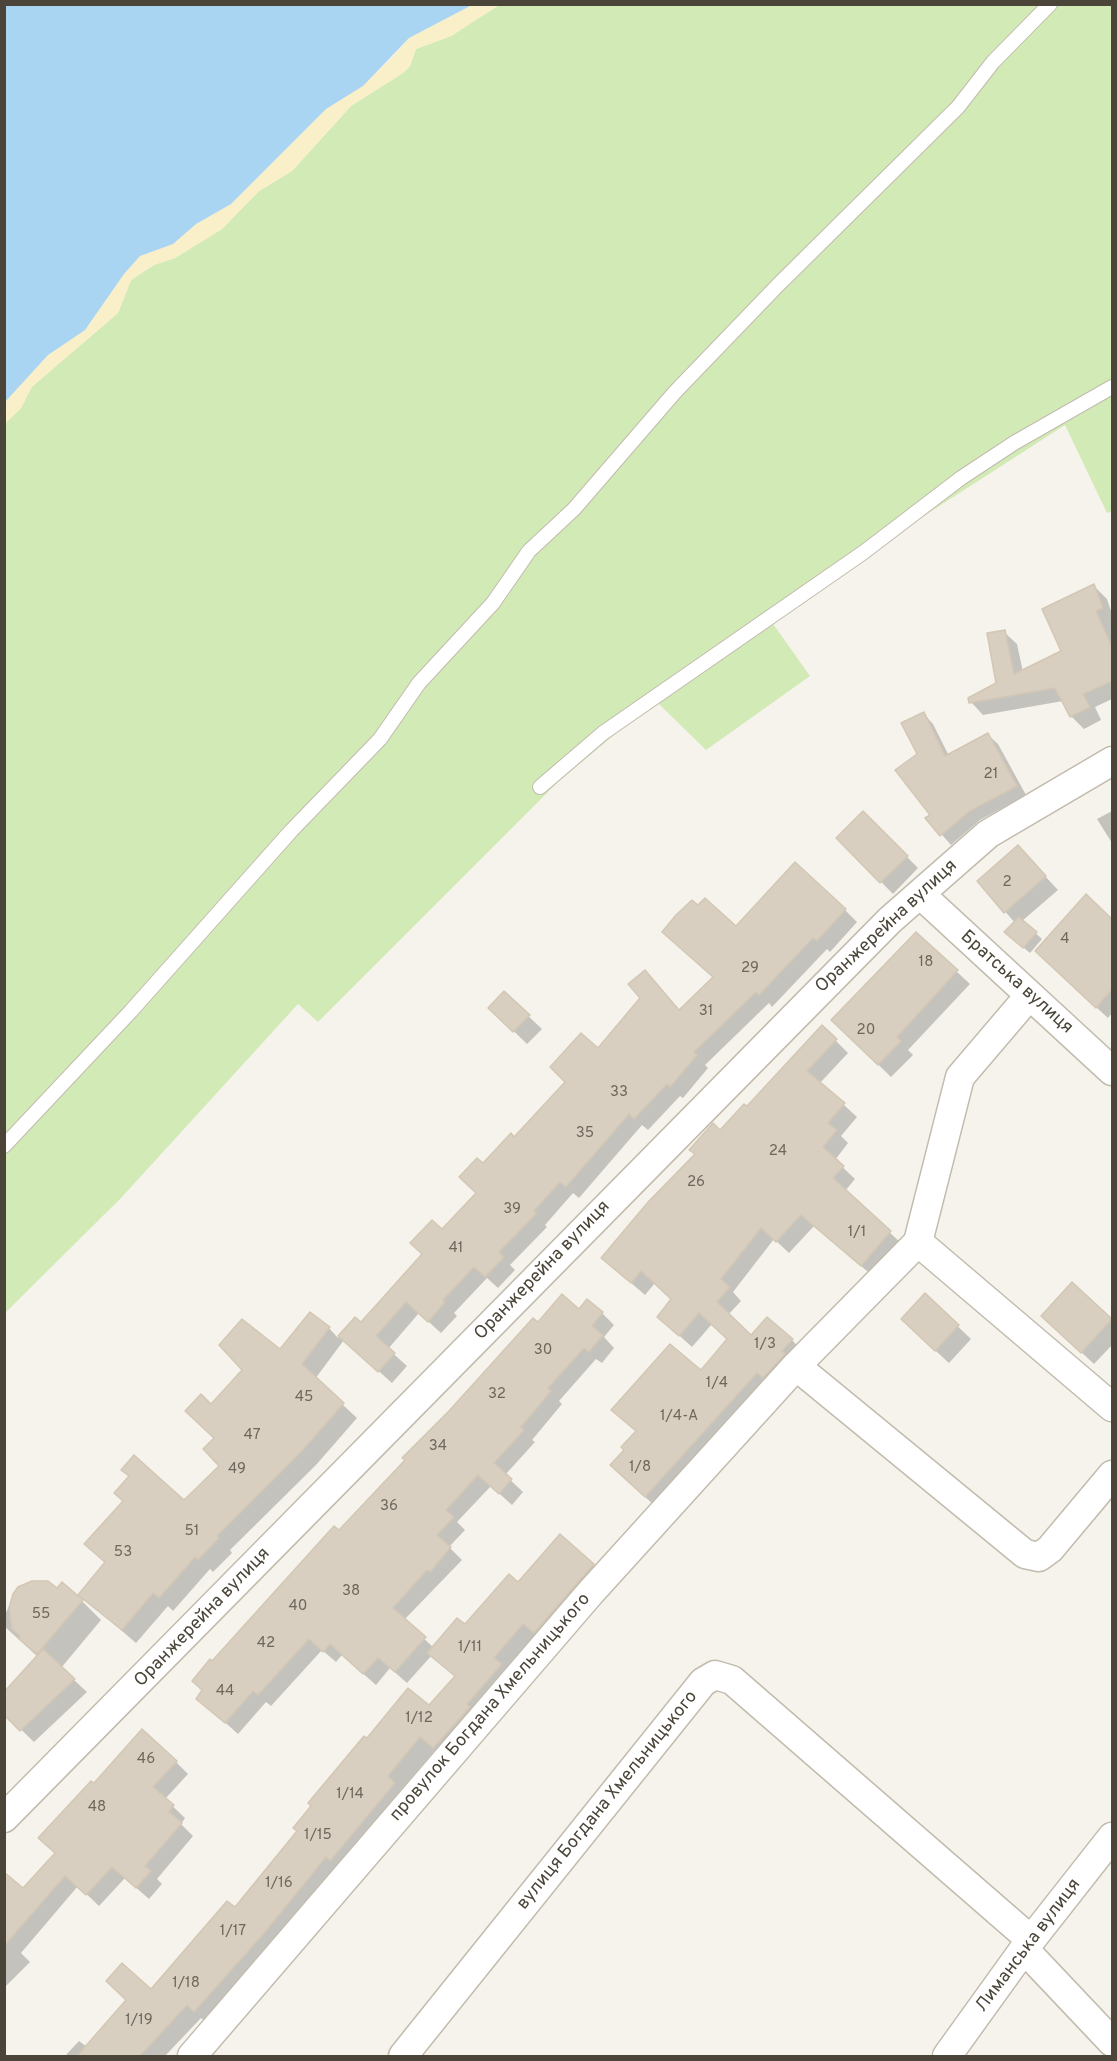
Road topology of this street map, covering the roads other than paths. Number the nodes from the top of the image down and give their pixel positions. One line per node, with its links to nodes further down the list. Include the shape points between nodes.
1 (1050, 4): 8 (lane, via 993,62 958,107 778,285 675,392 574,509 529,551 493,603 419,683 380,739)
2 (1113, 387): 4 (lane, via 1014,443 962,478 864,552 603,733)
3 (1113, 761): 5 (street, Оранжерейна вулиця, via 988,834)
4 (540, 787)
5 (920, 894): 6 (street, Братська вулиця); 13 (street, Оранжерейна вулиця, via 721,1089)
6 (1029, 996): 7 (street, Братська вулиця); 9 (street, via 960,1077)
7 (1113, 1071)
8 (4, 1146)
9 (918, 1242): 10 (street, провулок Богдана Хмельницького); 11 (street)
10 (796, 1366): 12 (street, via 1025,1554 1039,1557 1050,1549); 17 (street, провулок Богдана Хмельницького, via 591,1592)
11 (1113, 1407)
12 (1113, 1475)
13 (4, 1818)
14 (1113, 1837): 15 (street, Лиманська вулиця)
15 (1027, 1945): 16 (street, вулиця Богдана Хмельницького); 18 (street, вулиця Богдана Хмельницького, via 732,1680 715,1675 703,1682); 19 (street, Лиманська вулиця)
16 (1113, 2042)
17 (192, 2056)
18 (403, 2056)
19 (947, 2056)

